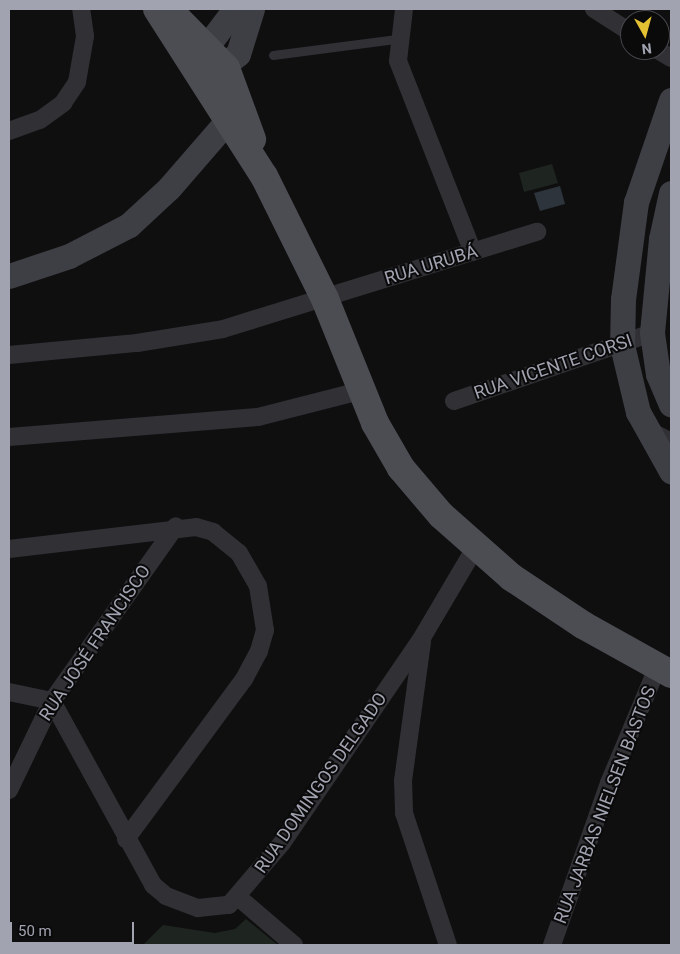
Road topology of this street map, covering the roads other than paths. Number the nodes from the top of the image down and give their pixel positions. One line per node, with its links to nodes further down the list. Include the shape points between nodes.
1 (81, 9): 15 (street, via 85,36 77,82 63,102 40,120)
2 (157, 9): 12 (main road)
3 (167, 9): 10 (main road)
4 (235, 9): 10 (main road)
5 (252, 9): 12 (main road, via 246,37)
6 (404, 9): 9 (street)
7 (594, 9): 8 (street)
8 (620, 26)
9 (397, 39): 11 (lane); 21 (street, via 398,61)
10 (206, 43): 12 (main road)
11 (273, 55)
12 (207, 72): 14 (main road); 16 (main road)
13 (671, 100): 18 (main road, via 646,164)
14 (228, 120): 16 (main road); 22 (main road, via 169,188 129,225 69,256)
15 (9, 131)
16 (264, 176): 23 (main road)
17 (671, 193): 20 (main road)
18 (632, 230): 20 (street); 25 (main road)
19 (537, 232): 21 (street, RUA URUBÁ)
20 (666, 243): 24 (main road)
21 (473, 252): 23 (street, RUA URUBÁ)
22 (9, 276)
23 (325, 299): 26 (street, RUA URUBÁ, via 186,336); 27 (main road)
24 (652, 333): 25 (street, RUA VICENTE CORSI); 29 (main road, via 658,374)
25 (622, 345): 28 (street, RUA VICENTE CORSI); 30 (main road, via 629,385)
26 (9, 356)
27 (360, 391): 31 (street, via 258,417); 35 (main road, via 401,468)
28 (454, 401)
29 (671, 404)
30 (646, 429): 32 (street); 33 (main road)
31 (9, 437)
32 (671, 442)
33 (671, 471)
34 (176, 526): 36 (street); 40 (street, RUA JOSÉ FRANCISCO); 42 (street, via 213,532 239,553 258,586 265,630 244,680)
35 (475, 548): 37 (street, RUA DOMINGOS DELGADO); 38 (main road, via 547,603)
36 (9, 549)
37 (423, 636): 43 (street, RUA DOMINGOS DELGADO, via 282,843); 45 (street, via 403,781 404,813)
38 (666, 670): 46 (street, RUA JARBAS NIELSEN BASTOS, via 609,782)
39 (9, 692): 40 (street)
40 (52, 701): 41 (street, RUA JOSÉ FRANCISCO); 42 (street, RUA DOMINGOS DELGADO)
41 (9, 790)
42 (126, 839): 43 (street, RUA DOMINGOS DELGADO, via 142,869 166,896 214,909)
43 (238, 897): 44 (street)
44 (294, 945)
45 (448, 945)
46 (552, 945)

